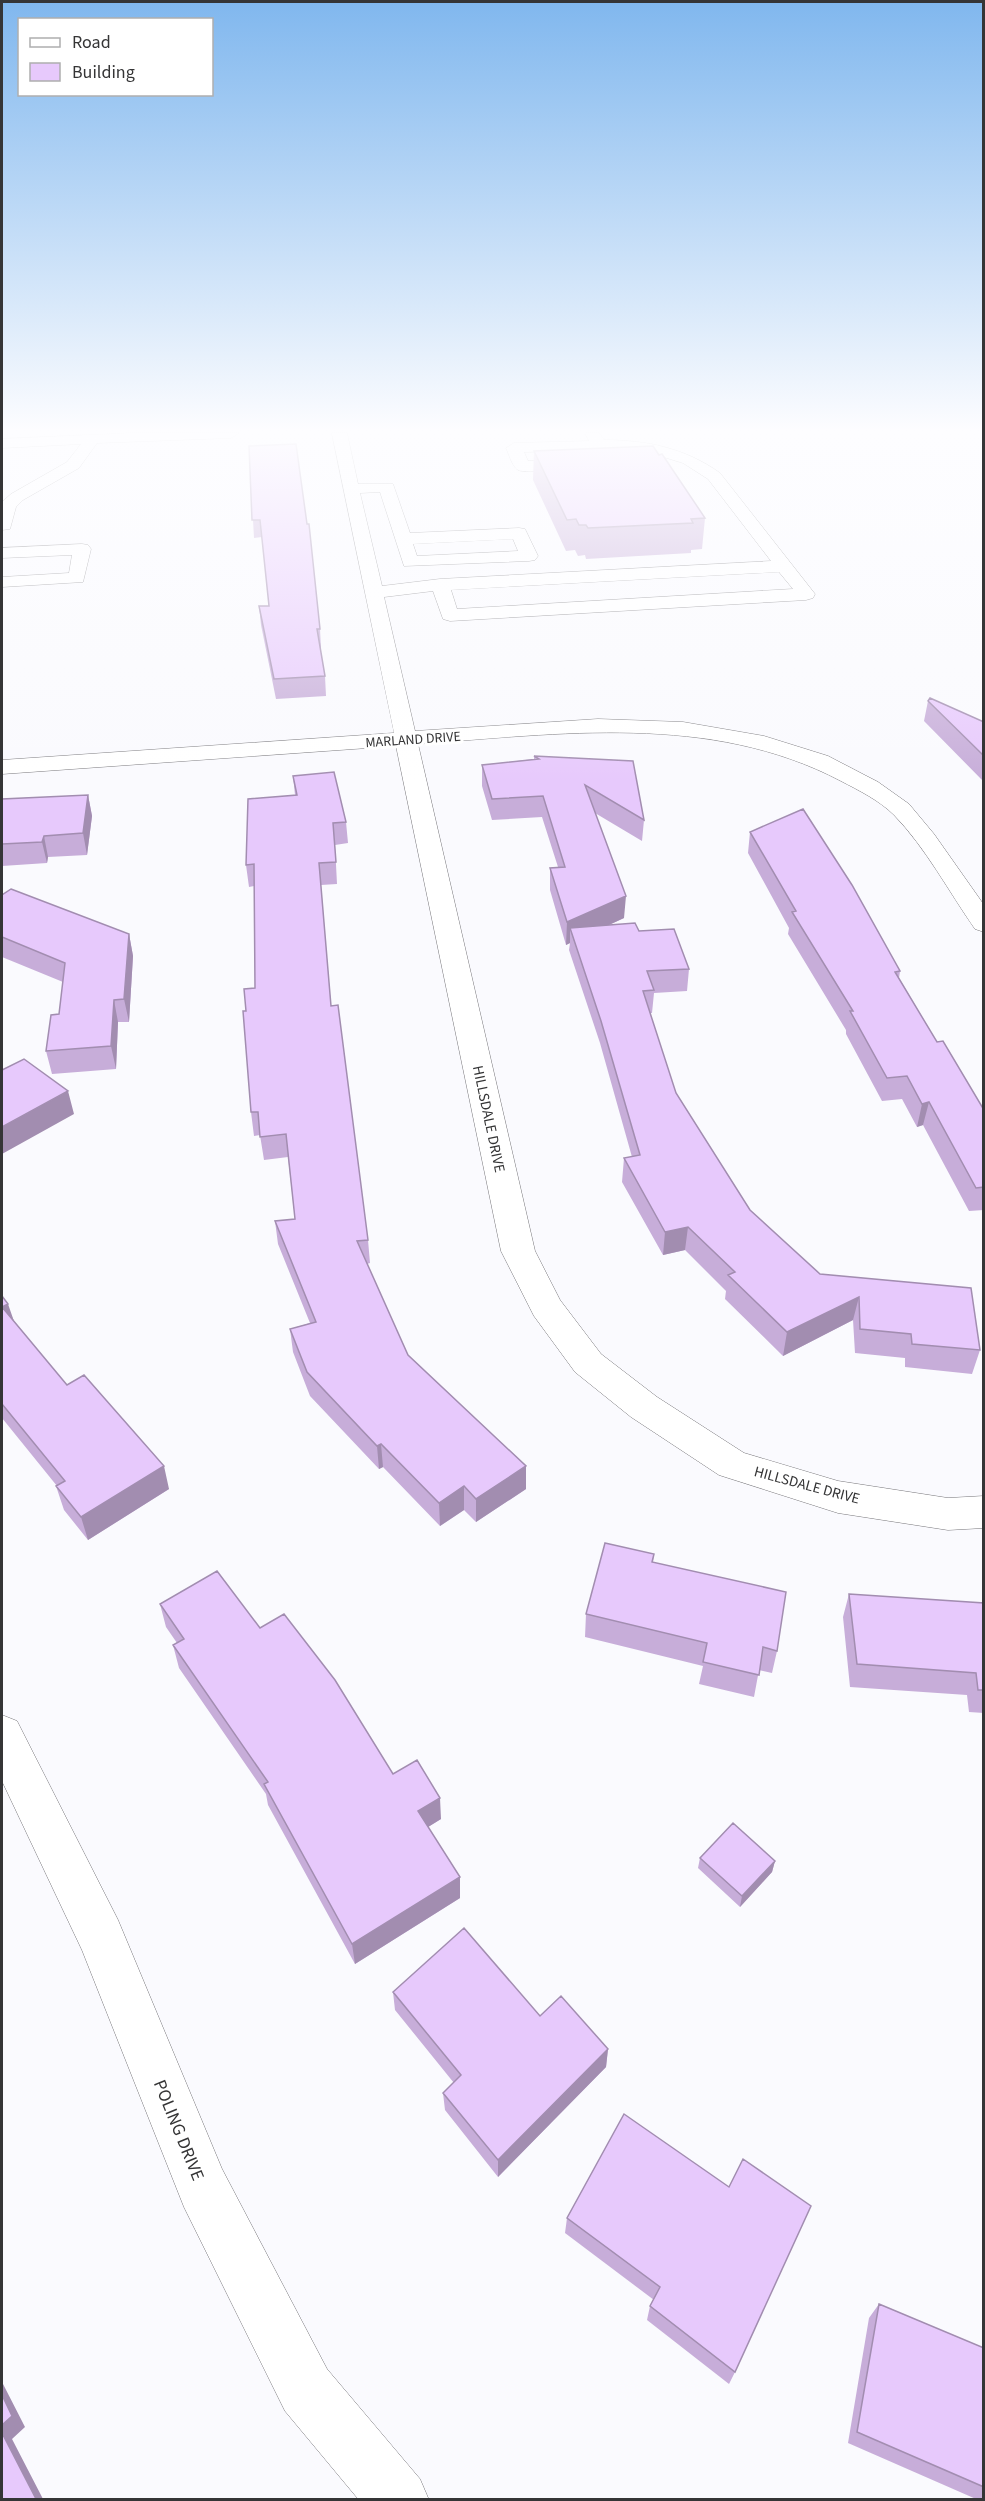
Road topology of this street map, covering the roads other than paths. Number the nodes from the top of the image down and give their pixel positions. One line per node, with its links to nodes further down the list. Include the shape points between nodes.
1 (68, 550): 6 (street)
2 (82, 550): 9 (street, via 77,578)
3 (364, 550): 11 (street, HILLSDALE DRIVE)
4 (406, 550): 8 (street, via 410,562 529,556)
5 (771, 550): 7 (street)
6 (2, 553)
7 (784, 566): 8 (street); 10 (street, via 806,594 450,615)
8 (540, 580): 10 (street)
9 (2, 582)
10 (440, 585): 11 (street)
11 (372, 587): 12 (street, HILLSDALE DRIVE)
12 (407, 739): 13 (street, MARLAND DRIVE); 14 (street, MARLAND DRIVE, via 598,725 682,728 764,743 820,761 870,787 901,809); 15 (street, HILLSDALE DRIVE, via 518,1251 546,1307 588,1363 644,1407 732,1464 838,1497 948,1514)
13 (2, 767)
14 (984, 924)
15 (984, 1512)
16 (2, 1735): 17 (street, POLING DRIVE, via 101,1937 203,2188 306,2390)
17 (399, 2499)

